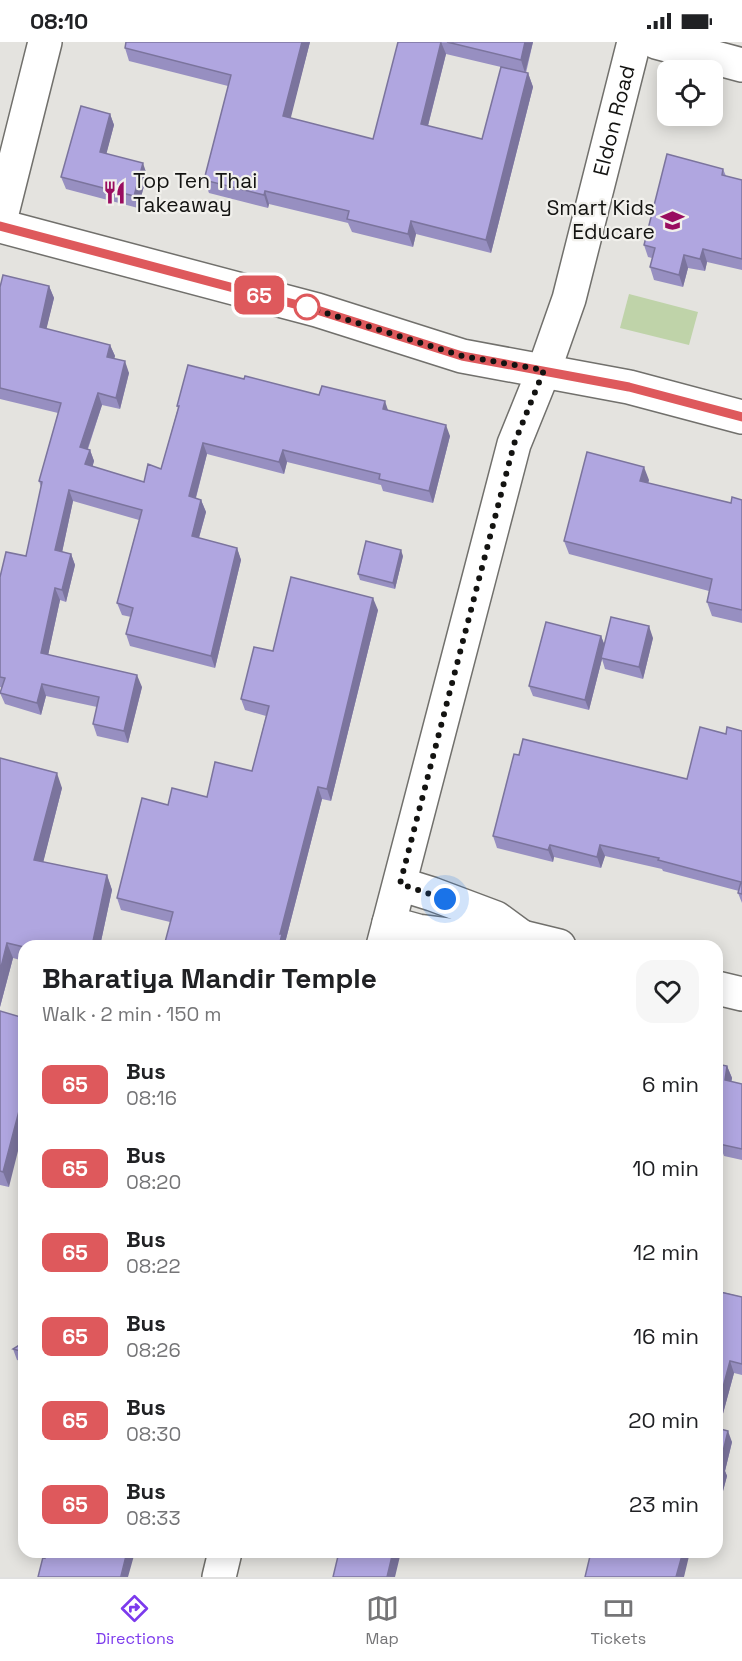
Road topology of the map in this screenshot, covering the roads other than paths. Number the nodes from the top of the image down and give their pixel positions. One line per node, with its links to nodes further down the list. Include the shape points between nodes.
1 (45, 42): 5 (street)
2 (634, 42): 7 (street, Eldon Road, via 569,299)
3 (656, 42): 4 (street)
4 (742, 65)
5 (0, 220)
6 (0, 226): 7 (street, via 317,310 462,356)
7 (544, 370): 8 (street, via 629,387); 9 (street, Eldon Road, via 514,444)
8 (742, 417)
9 (400, 884): 10 (street, Eldon Road); 11 (street, via 496,918)
10 (386, 935): 11 (street, via 418,931 489,940)
11 (522, 937): 12 (street)
12 (534, 940)
13 (723, 989): 14 (street)
14 (742, 994)
15 (224, 1558): 16 (street)
16 (219, 1577)

